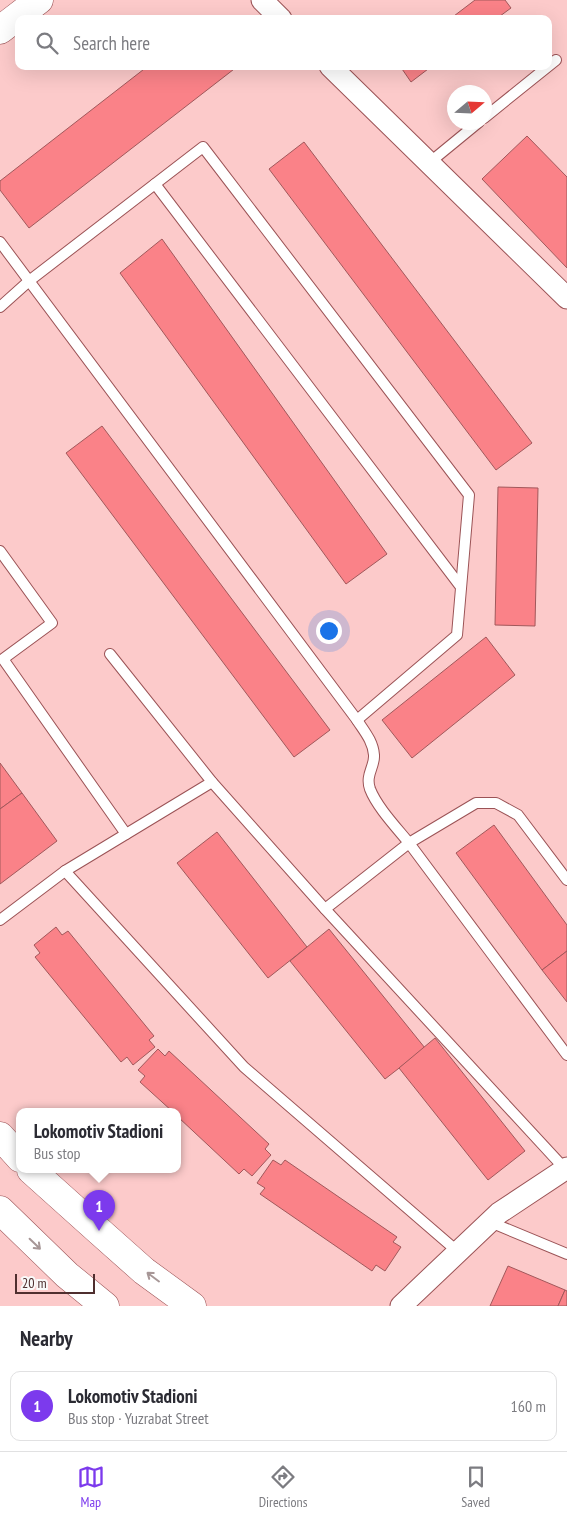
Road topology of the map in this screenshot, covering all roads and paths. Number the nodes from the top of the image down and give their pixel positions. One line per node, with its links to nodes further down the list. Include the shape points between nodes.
1 (39, 0): 3 (main road)
2 (262, 0): 4 (street)
3 (20, 15)
4 (277, 15)
5 (15, 18): 6 (main road)
6 (0, 30)
7 (556, 60): 8 (lane)
8 (552, 63)
9 (334, 70): 13 (street)
10 (544, 70): 11 (lane)
11 (492, 112)
12 (469, 130): 13 (lane)
13 (429, 163): 17 (street)
14 (155, 184): 16 (lane); 20 (lane); 20 (lane, via 204,146 469,495)
15 (0, 242): 16 (lane)
16 (29, 281): 18 (lane); 23 (lane)
17 (567, 298)
18 (0, 307)
19 (0, 552): 22 (lane, via 52,623)
20 (461, 587): 23 (lane, via 457,635)
21 (110, 654): 24 (lane)
22 (1, 660): 25 (lane)
23 (357, 720): 26 (lane, via 371,743 374,757 369,787)
24 (212, 782): 25 (lane); 29 (lane)
25 (126, 834): 27 (lane)
26 (409, 843): 28 (lane, via 476,803 496,803 518,815); 29 (lane); 31 (lane)
27 (65, 871): 30 (lane); 38 (lane, via 244,1067)
28 (567, 880)
29 (324, 909): 34 (lane)
30 (0, 920)
31 (567, 1055)
32 (0, 1136): 33 (main road)
33 (16, 1154)
34 (566, 1168): 37 (street)
35 (34, 1173): 41 (main road, one-way to 35, via 144,1270)
36 (0, 1210): 40 (main road, one-way to 40, via 67,1275)
37 (490, 1222): 38 (street); 39 (lane)
38 (457, 1252): 42 (street)
39 (567, 1254)
40 (105, 1306)
41 (192, 1306)
42 (402, 1306)

